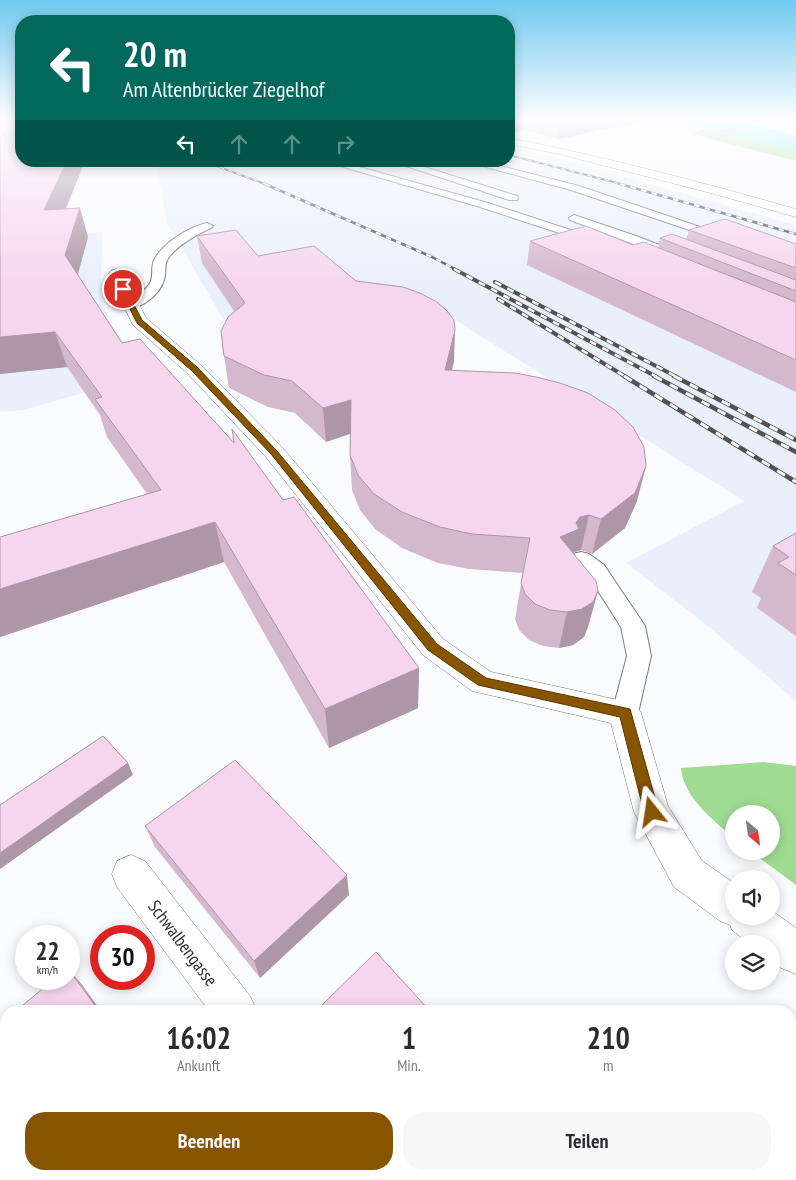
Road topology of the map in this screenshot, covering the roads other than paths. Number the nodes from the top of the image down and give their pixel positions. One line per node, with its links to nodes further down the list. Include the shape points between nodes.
1 (370, 173): 10 (lane, via 611,244)
2 (435, 173): 5 (lane)
3 (516, 173): 8 (lane, via 576,188)
4 (650, 173): 6 (street)
5 (528, 203)
6 (796, 213)
7 (566, 216): 10 (lane)
8 (680, 224): 10 (lane); 11 (lane)
9 (207, 226): 14 (lane, via 173,247 160,261 156,287)
10 (632, 238): 12 (lane)
11 (733, 241)
12 (686, 260)
13 (116, 274): 14 (street)
14 (130, 304): 16 (street, via 140,321 194,369 274,452 433,647 483,682)
15 (581, 560): 16 (lane, via 596,570 634,626 639,656)
16 (625, 713): 18 (street, via 652,812 688,874)
17 (131, 874): 21 (street, Schwalbengasse)
18 (725, 901)
19 (758, 925): 20 (street)
20 (796, 953)
21 (230, 1005)

